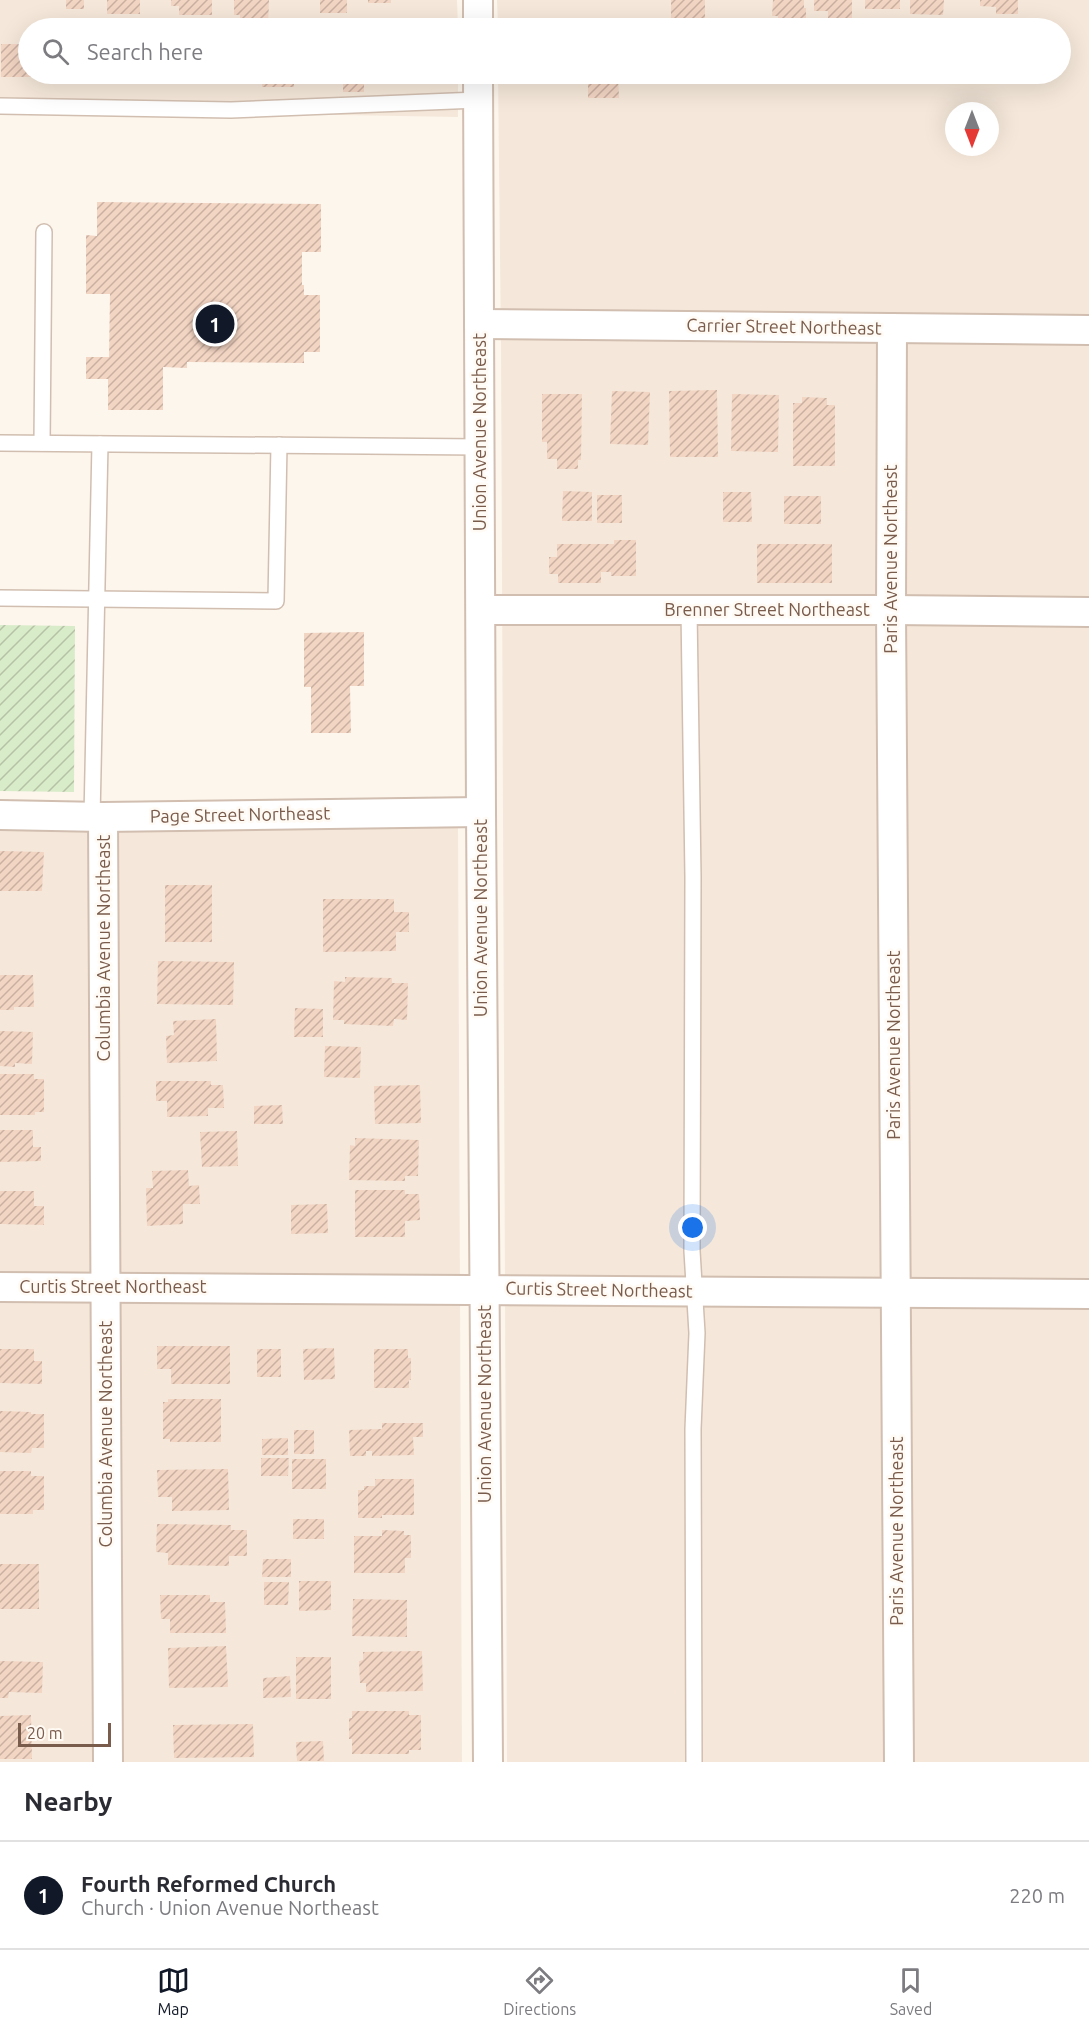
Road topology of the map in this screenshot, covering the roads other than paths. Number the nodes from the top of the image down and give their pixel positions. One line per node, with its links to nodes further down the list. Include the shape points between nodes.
1 (478, 0): 2 (street)
2 (478, 18)
3 (478, 87): 4 (lane, via 231,110); 6 (street, Union Avenue Northeast)
4 (0, 106)
5 (44, 232): 10 (lane)
6 (479, 324): 7 (street, Carrier Street Northeast); 13 (street, Union Avenue Northeast)
7 (892, 328): 8 (street, Carrier Street Northeast); 18 (street, Paris Avenue Northeast)
8 (1089, 330)
9 (0, 443): 10 (lane)
10 (42, 443): 11 (lane)
11 (100, 444): 12 (lane); 15 (lane)
12 (279, 445): 13 (lane); 15 (lane, via 276,601)
13 (480, 447): 16 (street, Union Avenue Northeast)
14 (0, 598): 15 (lane)
15 (98, 599): 22 (lane)
16 (481, 610): 17 (street, Brenner Street Northeast); 20 (street, Union Avenue Northeast)
17 (688, 610): 18 (street, Brenner Street Northeast); 26 (lane, via 693,877 692,1251)
18 (891, 610): 19 (street, Brenner Street Northeast); 27 (street, Paris Avenue Northeast)
19 (1089, 612)
20 (481, 812): 22 (street, Page Street Northeast); 25 (street, Union Avenue Northeast)
21 (0, 815): 22 (street, Page Street Northeast)
22 (98, 817): 24 (street, Columbia Avenue Northeast)
23 (0, 1287): 24 (street, Curtis Street Northeast)
24 (105, 1287): 25 (street, Curtis Street Northeast); 29 (street, Columbia Avenue Northeast)
25 (484, 1288): 26 (street, Curtis Street Northeast); 30 (street, Union Avenue Northeast)
26 (696, 1291): 27 (street, Curtis Street Northeast); 31 (lane)
27 (896, 1292): 28 (street, Curtis Street Northeast); 32 (street, Paris Avenue Northeast)
28 (1089, 1294)
29 (108, 1762)
30 (488, 1762)
31 (694, 1762)
32 (899, 1762)

